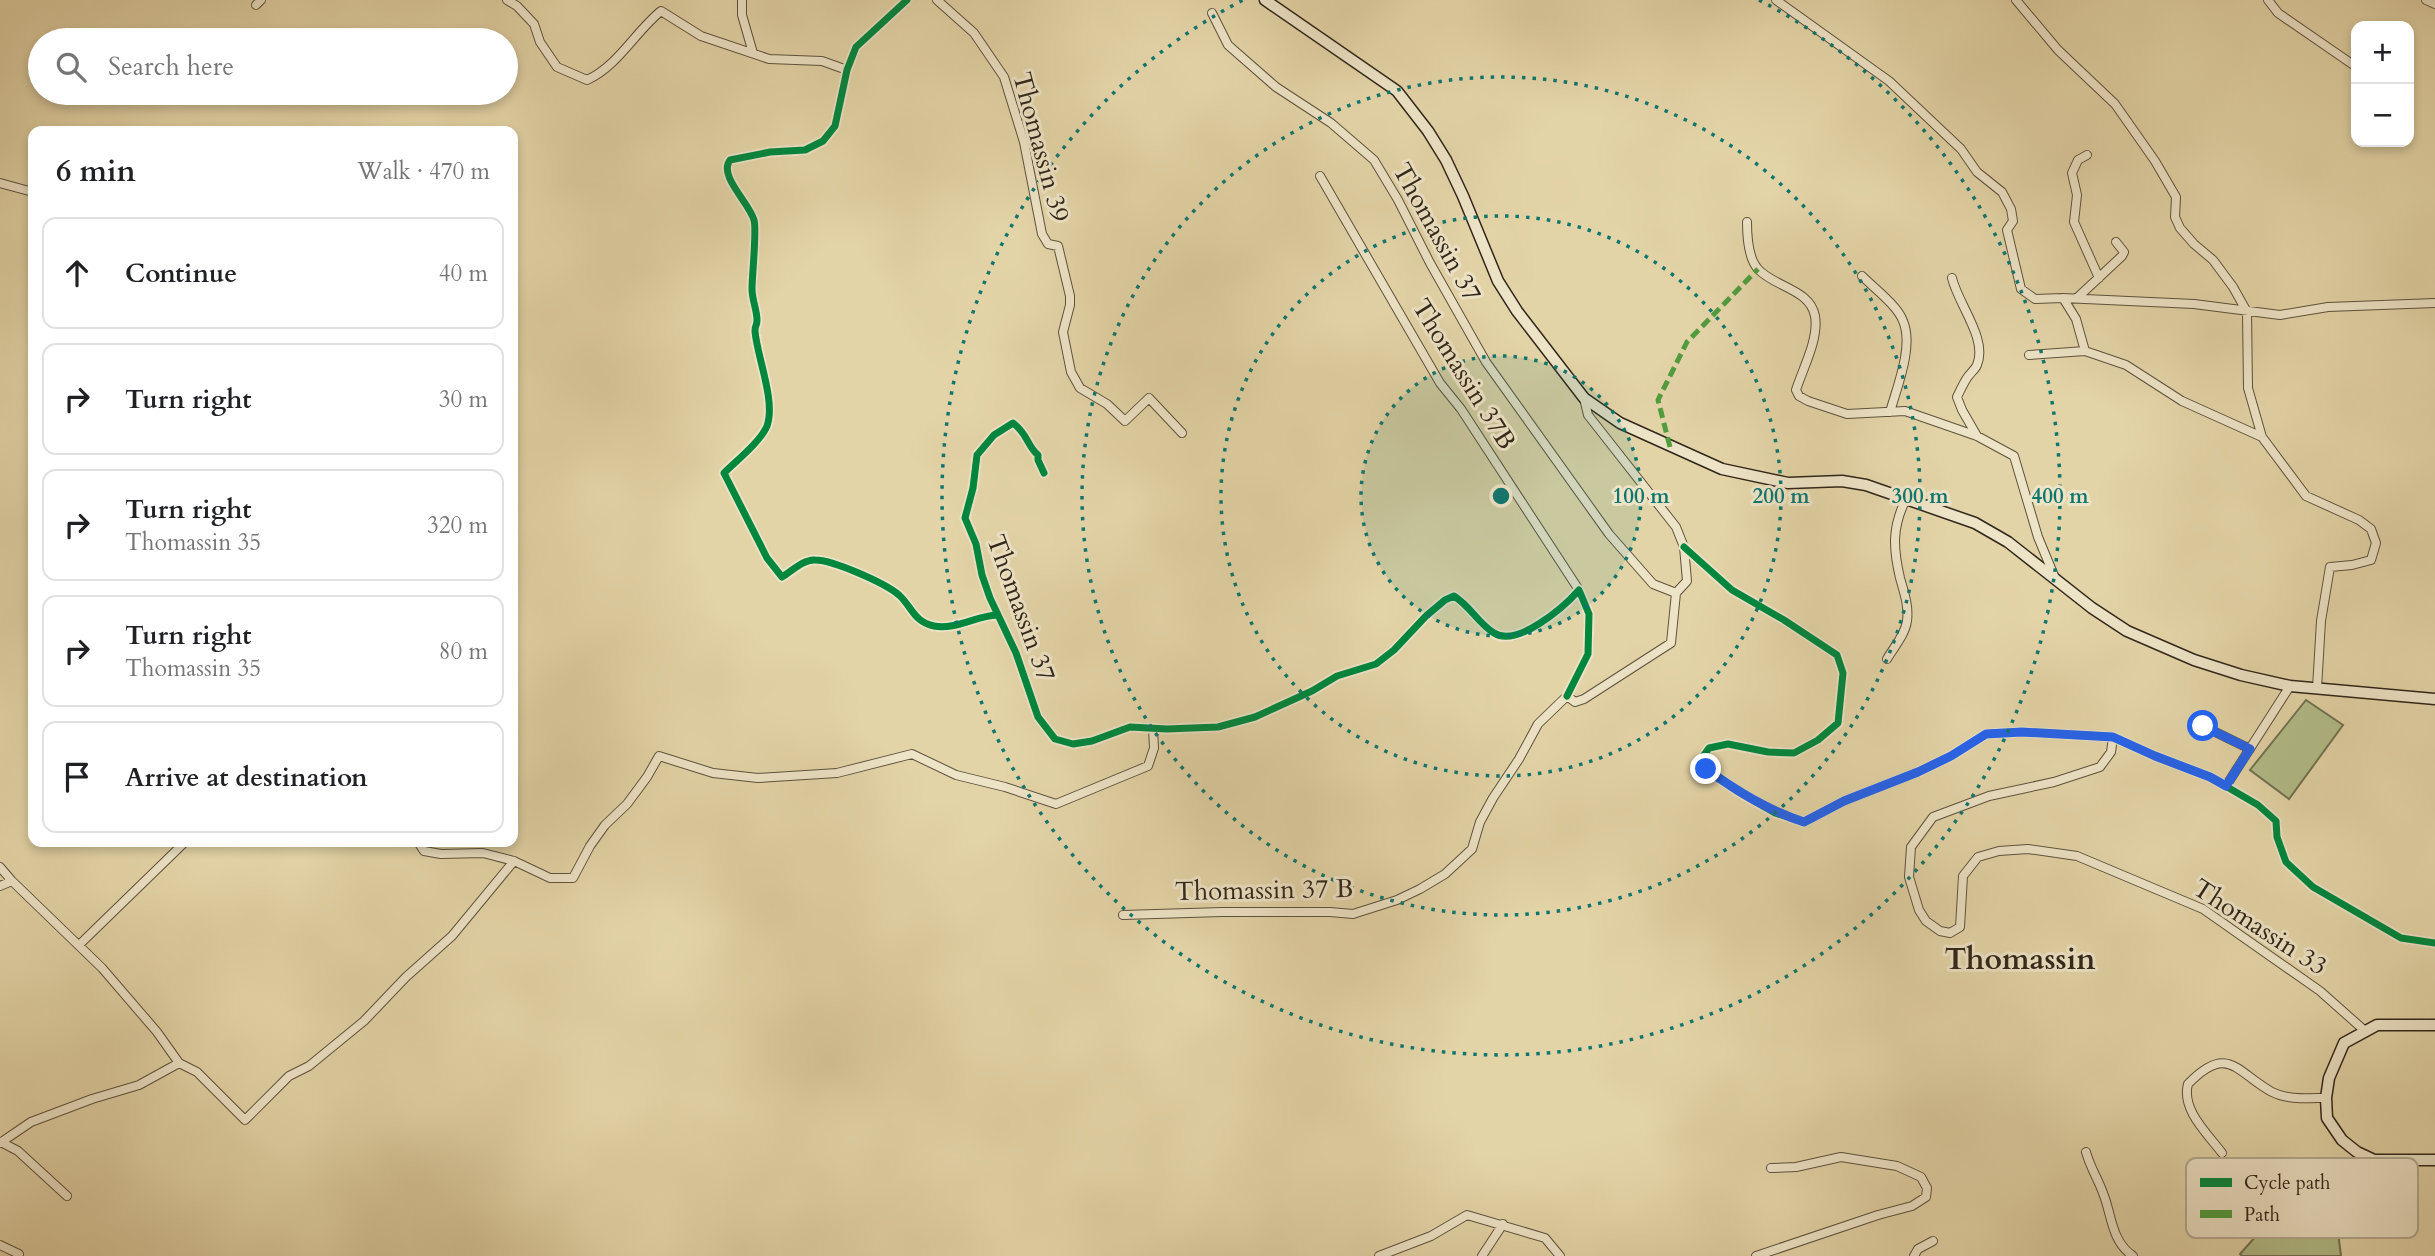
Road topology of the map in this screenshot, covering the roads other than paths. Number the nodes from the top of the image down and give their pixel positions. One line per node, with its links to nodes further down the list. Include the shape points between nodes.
1 (506, 0): 12 (street, via 534,24 556,67 587,80 601,74 661,11 701,36)
2 (742, 0): 12 (street)
3 (907, 0): 14 (street, via 856,47)
4 (937, 0): 32 (street, Thomassin 39, via 974,33 1004,77 1024,142 1042,234 1048,244 1058,246 1070,296 1063,332 1071,372 1080,388 1125,421 1149,398)
5 (1265, 0): 30 (main road, via 1397,91 1446,160 1498,281)
6 (1776, 0): 24 (street, via 1889,81 1961,149 1977,172 2003,192 2011,209 2013,221 2007,230 2021,289 2035,299)
7 (2016, 0): 27 (street, via 2134,129 2176,197 2175,217 2180,228 2213,260)
8 (2268, 0): 13 (street, via 2278,13)
9 (2426, 0): 10 (street)
10 (2435, 4)
11 (1212, 13): 40 (street, Thomassin 37, via 1228,45 1374,160 1486,362 1609,534 1653,584)
12 (753, 53): 14 (street, via 769,59 822,61)
13 (2351, 63)
14 (847, 70): 41 (street, via 835,126 823,141 804,150 770,152 730,160 726,165 726,173 755,222 752,293 768,418 761,435 724,473 762,549 782,577 817,559 886,586 914,615 933,626)
15 (2087, 155): 23 (street, via 2078,160 2072,173 2077,195 2074,222)
16 (1320, 176): 39 (street, Thomassin 37B, via 1440,383)
17 (0, 183): 18 (street)
18 (28, 190)
19 (1747, 222): 31 (street, via 1747,239 1758,269 1806,299 1815,316 1813,338 1796,390 1799,396 1847,414)
20 (2116, 242): 23 (street, via 2124,251 2122,256)
21 (1862, 276): 31 (street, via 1903,321 1905,361)
22 (1952, 278): 33 (street, via 1979,345 1977,365 1958,397)
23 (2099, 278): 25 (street)
24 (2063, 298): 25 (street); 28 (street, via 2076,319)
25 (2077, 298): 27 (street, via 2194,304)
26 (2435, 303): 27 (street, via 2328,307 2280,315)
27 (2246, 312): 34 (street, via 2248,388)
28 (2085, 351): 29 (street); 34 (street, via 2126,365 2182,401)
29 (2029, 355)
30 (1584, 398): 36 (main road, via 1619,423 1722,468 1788,484 1842,481 1866,485); 37 (street, via 1588,415 1662,507)
31 (1889, 412): 33 (street, via 1905,411)
32 (1182, 433)
33 (1977, 436): 38 (street, via 2014,456)
34 (2263, 437): 44 (street, via 2306,496 2359,520 2371,529 2376,543 2371,560 2330,567 2321,621)
35 (1044, 473): 41 (street, Thomassin 37, via 1024,431 1013,423 994,435 977,455 965,518)
36 (1906, 499): 38 (main road, via 1975,523 2008,541); 42 (street, via 1894,532 1907,620)
37 (1684, 547): 40 (street, via 1686,581); 49 (street, via 1732,590 1838,655 1843,673 1838,723 1818,740 1794,753 1728,744 1709,748 1702,758 1706,769 1774,813 1804,822 1918,772 1986,734)
38 (2056, 580): 43 (main road, via 2127,631 2194,660)
39 (1579, 590): 45 (street, Thomassin 37B, via 1589,614 1588,654); 48 (street, Thomassin 37, via 1566,605 1525,632 1507,637 1479,622 1454,596 1376,664 1336,676 1255,717 1217,727)
40 (1676, 593): 45 (street, via 1671,643 1584,699 1575,702)
41 (997, 615): 48 (street, Thomassin 37, via 1038,717 1055,739 1073,744 1130,727)
42 (1887, 659)
43 (2290, 686): 44 (main road); 50 (street)
44 (2318, 688): 46 (main road)
45 (1567, 696): 58 (street, Thomassin 37 B, via 1538,724 1480,822 1472,849 1420,889 1353,914)
46 (2435, 699)
47 (2203, 726): 50 (street)
48 (1153, 729): 54 (street, via 1154,748 1148,766 1056,804 956,775 912,754 836,773 758,778 713,774 659,756 648,777 590,846 573,878 550,878)
49 (2113, 737): 51 (street); 62 (street, Thomassin 33, via 2111,752 2100,767 1989,796 1933,817 1911,846 1910,857 1909,877 1926,921 1950,933 1960,927 1963,876 1978,857 2028,849 2077,856 2203,909 2320,991)
50 (2250, 749): 51 (street)
51 (2226, 786): 59 (street, via 2276,821 2286,862 2313,887 2401,937)
52 (180, 847): 60 (street)
53 (421, 847): 54 (street, via 441,855 483,853)
54 (514, 861): 63 (street, via 452,936 363,1021 309,1066 289,1076 245,1120 197,1072)
55 (0, 867): 56 (street)
56 (12, 881): 57 (street); 60 (street)
57 (0, 886)
58 (1123, 915)
59 (2435, 943)
60 (79, 945): 63 (street)
61 (2435, 1025): 62 (main road, via 2377,1025)
62 (2365, 1031): 64 (main road, via 2344,1043 2329,1077)
63 (179, 1063): 65 (street, via 139,1085 31,1122)
64 (2326, 1098): 67 (street, via 2273,1093 2241,1068 2225,1063 2208,1066 2188,1084 2187,1101); 68 (main road, via 2328,1118 2342,1140)
65 (1, 1143): 70 (street, via 18,1151)
66 (2086, 1152): 80 (street, via 2116,1235 2123,1250)
67 (2222, 1153)
68 (2370, 1158)
69 (1771, 1168): 78 (street, via 1831,1158 1867,1160 1922,1177 1926,1197 1912,1206)
70 (67, 1196)
71 (1503, 1224): 75 (street, via 1467,1215 1431,1236); 76 (street); 77 (street, via 1545,1238)
72 (1933, 1241): 79 (street, via 1917,1249)
73 (0, 1245): 74 (street)
74 (19, 1254)
75 (1379, 1256)
76 (1482, 1256)
77 (1560, 1256)
78 (1756, 1256)
79 (1914, 1256)
80 (2133, 1256)

